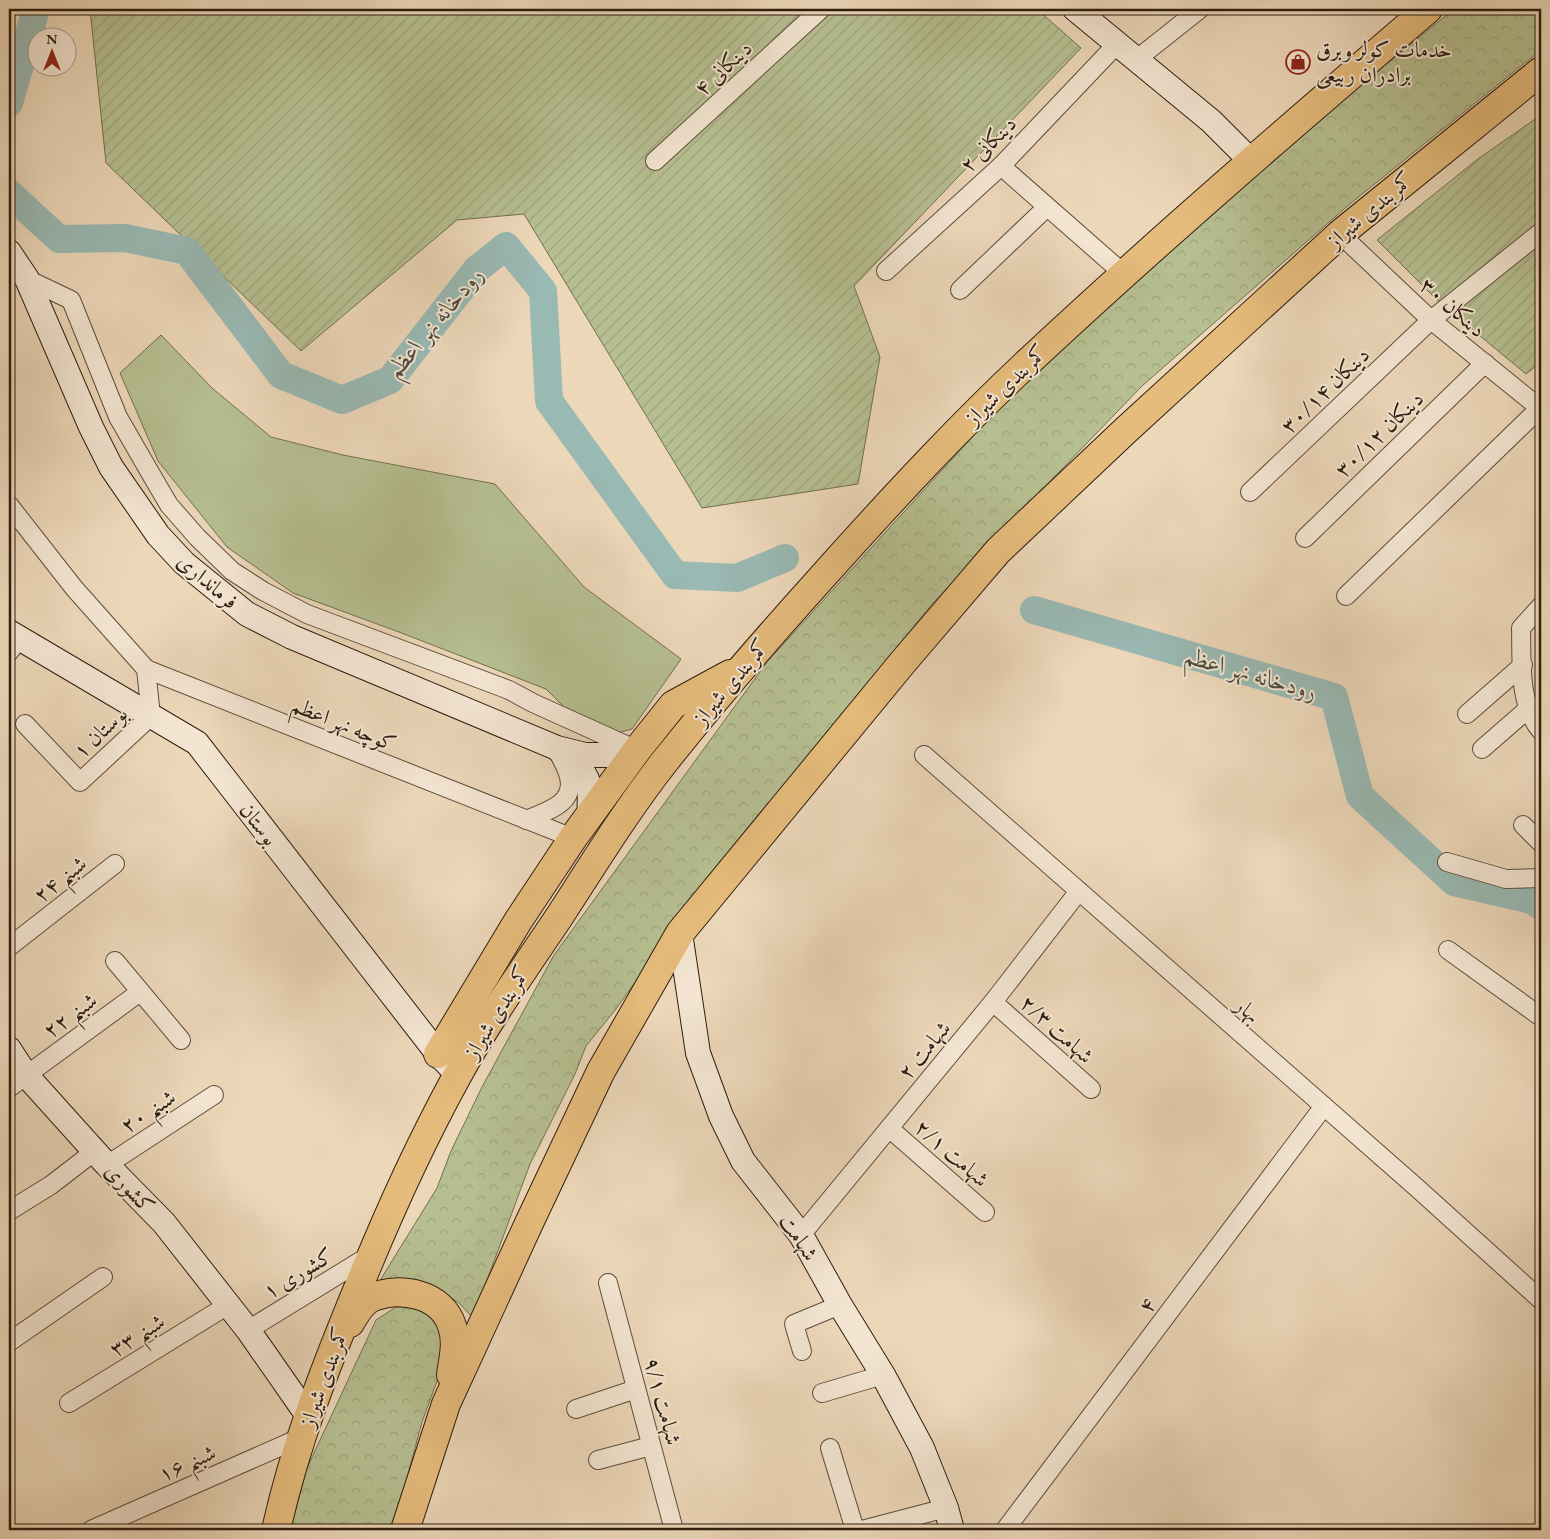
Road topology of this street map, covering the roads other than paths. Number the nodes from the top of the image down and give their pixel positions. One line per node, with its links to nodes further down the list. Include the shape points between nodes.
1 (821, 9): 8 (street, ۴ دینکانی)
2 (1075, 9): 5 (street)
3 (1200, 9): 6 (street)
4 (1428, 9): 9 (highway, کمربندی شیراز)
5 (1117, 44): 6 (street); 10 (street, ۲ دینکانی)
6 (1137, 59): 9 (street, via 1211,121)
7 (1541, 71): 13 (highway, کمربندی شیراز)
8 (655, 161)
9 (1251, 161): 16 (highway, کمربندی شیراز)
10 (1001, 166): 11 (street); 15 (street, ۲ دینکانی)
11 (1047, 207): 16 (street); 18 (street)
12 (1541, 232): 19 (street, ۳۰/۱۴ دینکان)
13 (1340, 234): 19 (street, ۳۰ دینکان); 49 (highway, کمربندی شیراز, via 998,551)
14 (9, 252): 17 (street, فرمانداری)
15 (886, 271)
16 (1124, 275): 30 (highway, کمربندی شیراز, via 1037,353 903,487)
17 (27, 278): 36 (street, فرمانداری, via 111,467 158,535 184,562 247,614 292,638); 38 (street, via 71,300 118,417 169,505 232,571 263,592 307,614 510,690)
18 (960, 290)
19 (1431, 320): 20 (street, ۳۰ دینکان); 22 (street, ۳۰/۱۴ دینکان)
20 (1485, 363): 21 (street, ۳۰ دینکان); 24 (street, ۳۰/۱۲ دینکان)
21 (1541, 408): 25 (street)
22 (1250, 492)
23 (9, 505): 29 (street, via 74,588)
24 (1305, 538)
25 (1346, 596)
26 (1541, 606): 28 (street, via 1521,628)
27 (12, 641): 33 (street, بوستان)
28 (1523, 665): 31 (street); 32 (street)
29 (146, 669): 33 (street); 41 (street, کوچه نهر اعظم)
30 (740, 669): 38 (highway, via 673,705); 59 (highway, کمربندی شیراز, via 662,766 587,873)
31 (1529, 708): 35 (street); 37 (street)
32 (1467, 714)
33 (150, 716): 34 (street, ۱ بوستان, via 80,782); 58 (street, بوستان, via 197,743)
34 (24, 724)
35 (1541, 731)
36 (556, 748): 38 (street, فرمانداری, via 585,755); 40 (street, فرمانداری, via 581,768 587,780 591,794); 41 (street, via 570,778 568,794 558,807)
37 (1482, 749)
38 (637, 750): 40 (highway)
39 (924, 755): 48 (street, بهار)
40 (589, 816): 43 (highway)
41 (526, 820): 43 (street, کوچه نهر اعظم)
42 (1523, 824): 44 (street)
43 (573, 838): 58 (highway, via 518,921)
44 (1541, 843)
45 (1447, 862): 47 (street, via 1506,879)
46 (115, 864): 50 (street, ۲۴ شبنم)
47 (1541, 878)
48 (1079, 891): 54 (street, ۲ شهامت); 63 (street, بهار)
49 (680, 933): 68 (street, شهامت, via 698,1053 720,1116 743,1161); 83 (highway, کمربندی شیراز, via 601,1070)
50 (9, 947)
51 (1448, 950): 55 (street)
52 (115, 961): 53 (street)
53 (140, 992): 56 (street); 60 (street, ۲۲ شبنم)
54 (994, 1002): 61 (street, ۲/۳ شهامت); 64 (street, ۲ شهامت)
55 (1541, 1017)
56 (181, 1040)
57 (9, 1049): 60 (street, کشوری)
58 (438, 1054): 59 (street, بوستان)
59 (458, 1075): 69 (highway, کمربندی شیراز, via 405,1179)
60 (18, 1081): 65 (street, کشوری)
61 (1091, 1090)
62 (214, 1096): 65 (street, ۲۰ شبنم)
63 (1324, 1106): 72 (street, بهار); 96 (street, ۴)
64 (890, 1128): 67 (street, ۲/۱ شهامت); 68 (street, ۲ شهامت)
65 (101, 1158): 66 (street, ۲۰ شبنم); 73 (street, کشوری, via 164,1223)
66 (9, 1210)
67 (985, 1212)
68 (801, 1235): 74 (street, شهامت)
69 (372, 1254): 75 (street, ۱ کشوری); 77 (highway, کمربندی شیراز)
70 (103, 1277): 76 (street)
71 (608, 1283): 80 (street, ۹/۱ شهامت)
72 (1541, 1300)
73 (228, 1304): 75 (street, کشوری); 82 (street, ۳۳ شبنم)
74 (840, 1305): 78 (street, via 794,1324); 79 (street, شهامت)
75 (248, 1330): 85 (street, کشوری)
76 (9, 1342)
77 (332, 1352): 83 (highway, via 359,1308 372,1297 401,1291 423,1296 441,1307 452,1324 456,1342); 85 (highway, کمربندی شیراز)
78 (802, 1352)
79 (883, 1376): 81 (street); 89 (street, شهامت, via 922,1448)
80 (636, 1389): 84 (street); 86 (street, ۹/۱ شهامت)
81 (822, 1393)
82 (69, 1403)
83 (446, 1404): 92 (highway, کمربندی شیراز)
84 (576, 1409)
85 (305, 1426): 90 (street, ۱۶ شبنم); 91 (highway, کمربندی شیراز)
86 (651, 1446): 88 (street); 93 (street, ۹/۱ شهامت)
87 (830, 1448): 94 (street)
88 (598, 1460)
89 (949, 1519): 95 (street)
90 (91, 1530)
91 (276, 1530)
92 (405, 1530)
93 (674, 1530)
94 (855, 1530)
95 (862, 1530)
96 (1005, 1530)

